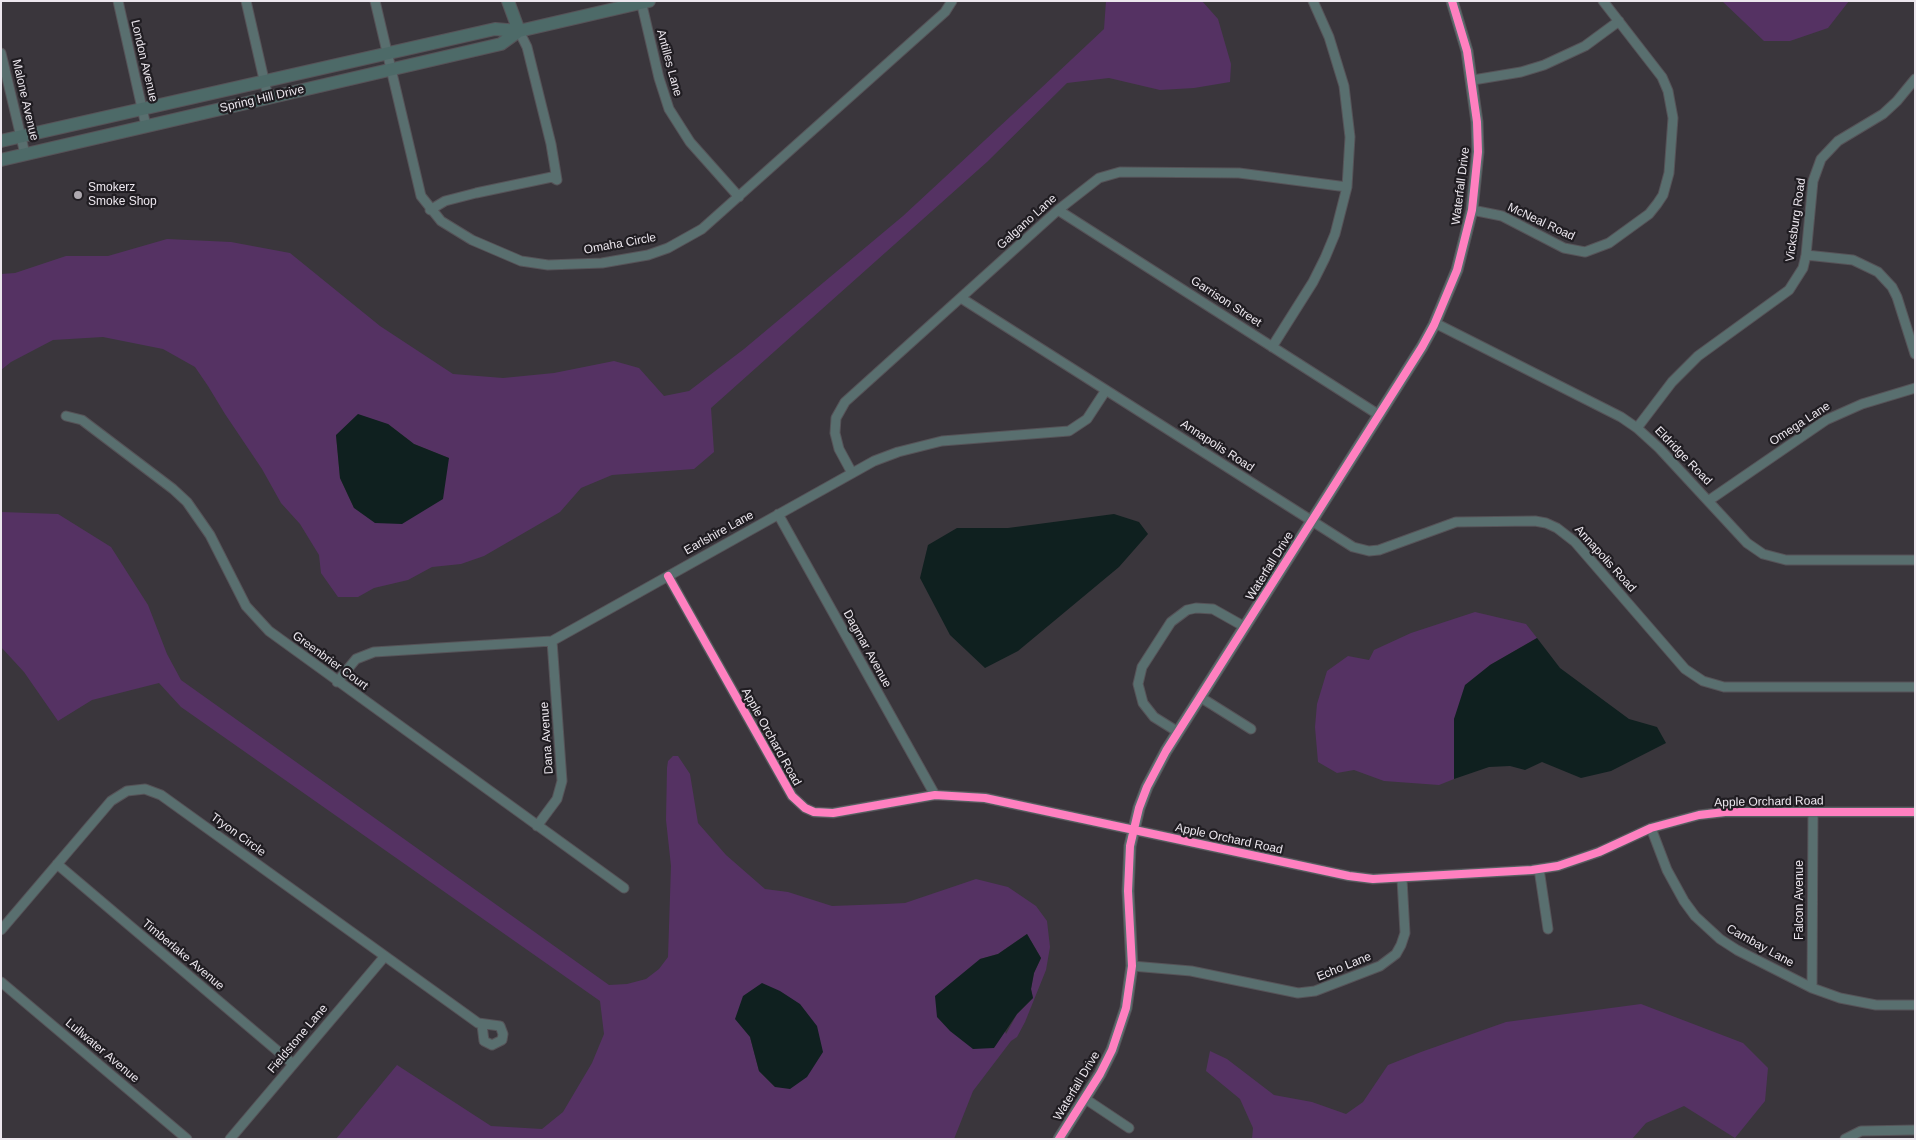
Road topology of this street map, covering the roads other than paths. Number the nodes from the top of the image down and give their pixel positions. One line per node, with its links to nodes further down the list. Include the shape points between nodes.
1 (118, 1): 20 (street, London Avenue)
2 (246, 1): 17 (street)
3 (375, 1): 13 (street, Omaha Circle)
4 (508, 1): 11 (main road)
5 (952, 1): 27 (street, Omaha Circle, via 945,12)
6 (1313, 1): 26 (street, via 1329,37 1344,86 1350,137)
7 (1452, 1): 16 (street, Waterfall Drive)
8 (1603, 1): 10 (street, McNeal Road)
9 (644, 2): 11 (main road, Spring Hill Drive); 27 (street, Antilles Lane, via 658,78 669,109 690,142)
10 (1619, 21): 16 (street, via 1585,46 1544,66); 30 (street, McNeal Road, via 1662,77 1672,105 1669,173 1657,204 1649,214 1608,243 1585,252 1564,248 1502,216)
11 (519, 31): 13 (main road, Spring Hill Drive, via 495,29); 14 (main road, Spring Hill Drive, via 501,44); 28 (street, via 530,57 552,144 557,180 552,177 476,193 445,201)
12 (1, 52): 22 (street, Malone Avenue)
13 (386, 53): 14 (street, Omaha Circle); 17 (main road, Spring Hill Drive)
14 (391, 69): 19 (main road, Spring Hill Drive); 28 (street, Omaha Circle, via 416,183)
15 (1915, 79): 18 (street, Vicksburg Road)
16 (1473, 80): 30 (street, Waterfall Drive, via 1478,152)
17 (264, 81): 19 (street); 20 (main road, Spring Hill Drive)
18 (1912, 90): 31 (street, Vicksburg Road, via 1883,114 1838,141 1821,159 1813,181)
19 (268, 97): 21 (main road, Spring Hill Drive)
20 (143, 108): 21 (street, London Avenue); 22 (main road, Spring Hill Drive)
21 (146, 126): 24 (main road, Spring Hill Drive)
22 (20, 136): 23 (main road, Spring Hill Drive); 24 (street, Malone Avenue)
23 (1, 141)
24 (25, 154): 25 (main road, Spring Hill Drive)
25 (1, 160)
26 (1347, 187): 29 (street, Galgano Lane, via 1239,173 1120,172 1089,183); 34 (street, via 1325,258)
27 (738, 197): 28 (street, Omaha Circle, via 702,229 668,248 602,263 535,263 498,253 441,221)
28 (430, 210)
29 (1058, 210): 32 (street, Galgano Lane); 34 (street, Garrison Street)
30 (1472, 210): 33 (street, Waterfall Drive, via 1457,270)
31 (1806, 255): 35 (street, via 1852,260 1878,272 1897,297); 40 (street, Vicksburg Road, via 1803,268 1789,290 1691,362)
32 (961, 298): 37 (street, Annapolis Road); 41 (street, Galgano Lane, via 845,402 839,411 834,426 836,440)
33 (1435, 323): 38 (street, Waterfall Drive); 40 (street, Eldridge Road)
34 (1272, 347): 38 (street, Garrison Street)
35 (1915, 354)
36 (1915, 388): 42 (street, Omega Lane, via 1862,404 1826,420)
37 (1106, 390): 41 (street, Earlshire Lane, via 1087,418 1069,431 920,446); 44 (street, Annapolis Road)
38 (1380, 415): 44 (street, Waterfall Drive)
39 (66, 416): 49 (street, Greenbrier Court, via 82,420 173,489 210,535 236,590 256,618 281,642)
40 (1637, 428): 42 (street, Eldridge Road)
41 (852, 473): 43 (street, Earlshire Lane)
42 (1708, 501): 45 (street, Eldridge Road, via 1747,544 1774,558)
43 (778, 514): 46 (street, Earlshire Lane); 54 (street, Dagmar Avenue)
44 (1312, 521): 47 (street, Waterfall Drive); 50 (street, Annapolis Road, via 1352,546 1369,551 1386,548 1456,522 1546,523 1575,542 1685,669 1703,681 1724,687)
45 (1915, 560)
46 (668, 576): 48 (street, Earlshire Lane); 54 (street, Apple Orchard Road, via 798,803 823,814)
47 (1245, 627): 51 (street, Waterfall Drive); 53 (street, via 1213,609 1187,610 1171,622 1142,667 1138,684 1143,703 1154,717)
48 (552, 641): 49 (street, Earlshire Lane, via 374,652 356,658); 57 (street, Dana Avenue, via 562,781 557,799)
49 (337, 682): 57 (street, Greenbrier Court)
50 (1915, 687)
51 (1200, 697): 52 (street); 53 (street, Waterfall Drive)
52 (1251, 730)
53 (1178, 732): 59 (street, Waterfall Drive, via 1147,787)
54 (935, 795): 59 (street, Apple Orchard Road, via 985,798)
55 (1813, 812): 56 (street, Apple Orchard Road); 58 (street, Apple Orchard Road, via 1717,813); 69 (street, Falcon Avenue)
56 (1915, 812)
57 (537, 826): 63 (street, Greenbrier Court)
58 (1651, 828): 61 (street, Apple Orchard Road, via 1578,860); 69 (street, Cambay Lane, via 1674,886 1706,927 1737,950)
59 (1133, 830): 62 (street, Apple Orchard Road, via 1349,876); 67 (street, Waterfall Drive, via 1128,869)
60 (57, 864): 65 (street, Tryon Circle); 66 (street, Tryon Circle, via 118,795 136,789 152,791); 72 (street, Timberlake Avenue)
61 (1539, 869): 62 (street, Apple Orchard Road); 64 (street)
62 (1402, 879): 67 (street, Echo Lane, via 1405,932 1396,954 1380,966 1315,991 1288,992 1191,971)
63 (624, 888)
64 (1548, 929)
65 (1, 930)
66 (385, 956): 71 (street, Tryon Circle); 72 (street, Fieldstone Lane)
67 (1132, 966): 73 (street, Waterfall Drive, via 1120,1029 1100,1074)
68 (1, 982): 76 (street, Lullwater Avenue)
69 (1812, 988): 70 (street, Cambay Lane, via 1856,1002)
70 (1915, 1005)
71 (482, 1025)
72 (293, 1064): 77 (street, Fieldstone Lane)
73 (1084, 1098): 74 (street); 78 (street, Waterfall Drive)
74 (1129, 1128)
75 (1915, 1130): 79 (street, via 1861,1131)
76 (187, 1139)
77 (230, 1139)
78 (1059, 1139)
79 (1845, 1139)

